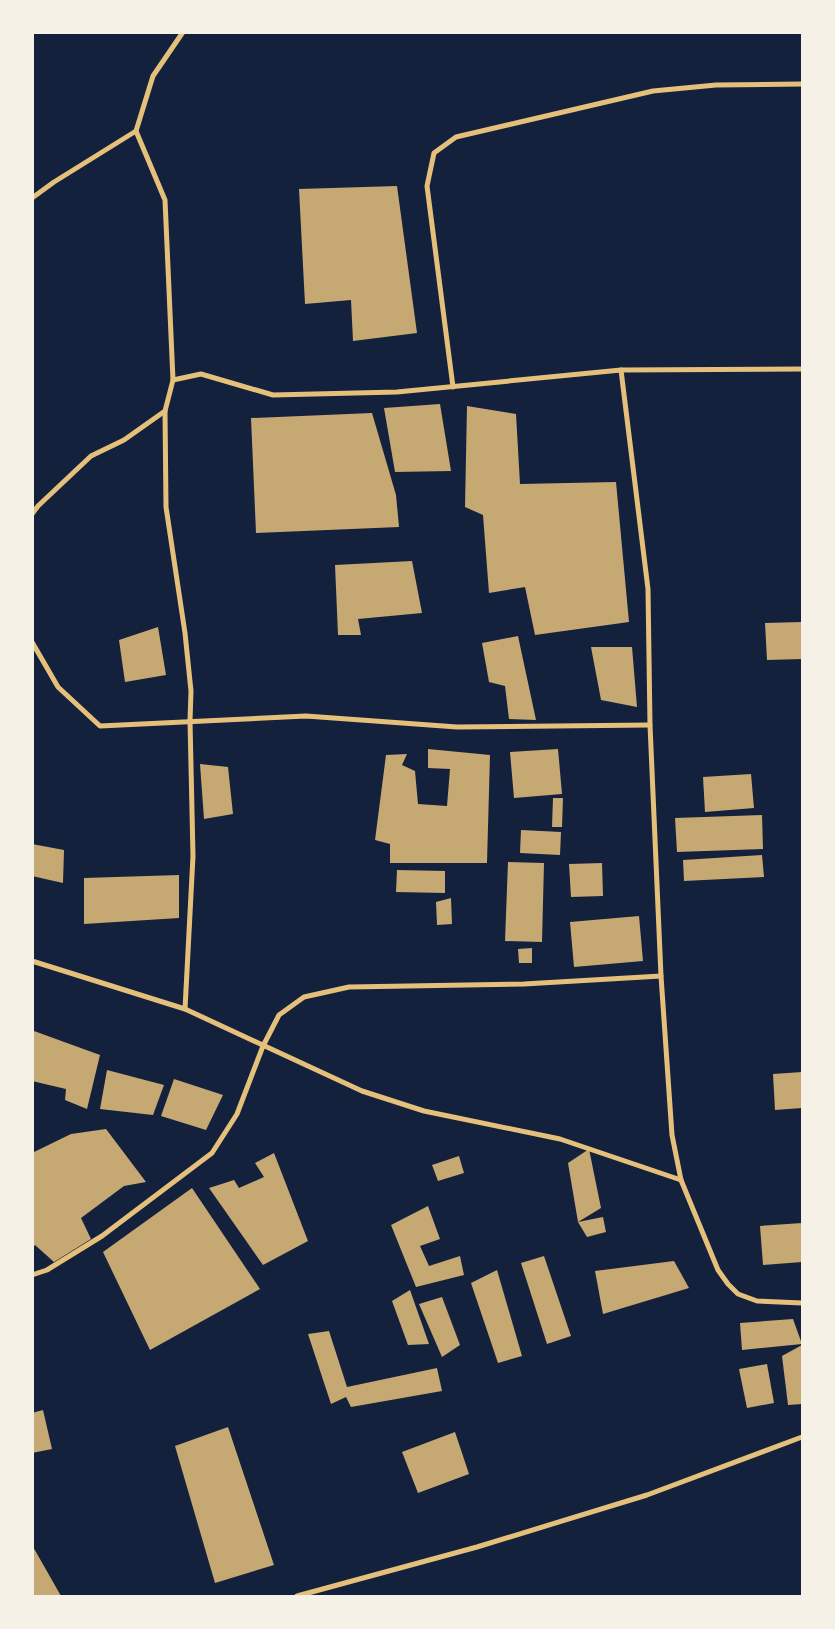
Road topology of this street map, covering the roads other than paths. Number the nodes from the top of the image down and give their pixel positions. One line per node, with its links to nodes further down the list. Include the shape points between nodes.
1 (183, 32): 3 (street, via 154,76)
2 (802, 84): 8 (street, via 653,91 456,137 434,152 427,186)
3 (136, 131): 4 (street); 7 (street, via 165,200)
4 (32, 198)
5 (802, 369): 6 (street)
6 (621, 370): 8 (street); 13 (street, via 648,589)
7 (173, 380): 8 (street, via 201,374 273,396); 9 (street)
8 (453, 387)
9 (165, 411): 10 (street, via 124,440 91,456); 12 (street, via 166,507 185,633 191,691)
10 (32, 514)
11 (32, 642): 12 (street, via 58,687 100,726)
12 (190, 721): 13 (street, via 306,716 457,728); 16 (street, via 193,856)
13 (650, 725): 15 (street)
14 (32, 961): 16 (street)
15 (661, 976): 17 (street, via 524,984 349,987 304,996 279,1015); 18 (street, via 672,1136)
16 (185, 1008): 17 (street)
17 (263, 1046): 18 (street, via 362,1091 424,1111 560,1139); 19 (street, via 237,1114 212,1153 102,1236)
18 (681, 1180): 20 (street, via 718,1270 728,1284 738,1294 757,1300)
19 (32, 1276)
20 (802, 1303)
21 (802, 1437): 22 (street, via 647,1495 477,1547)
22 (297, 1596)

